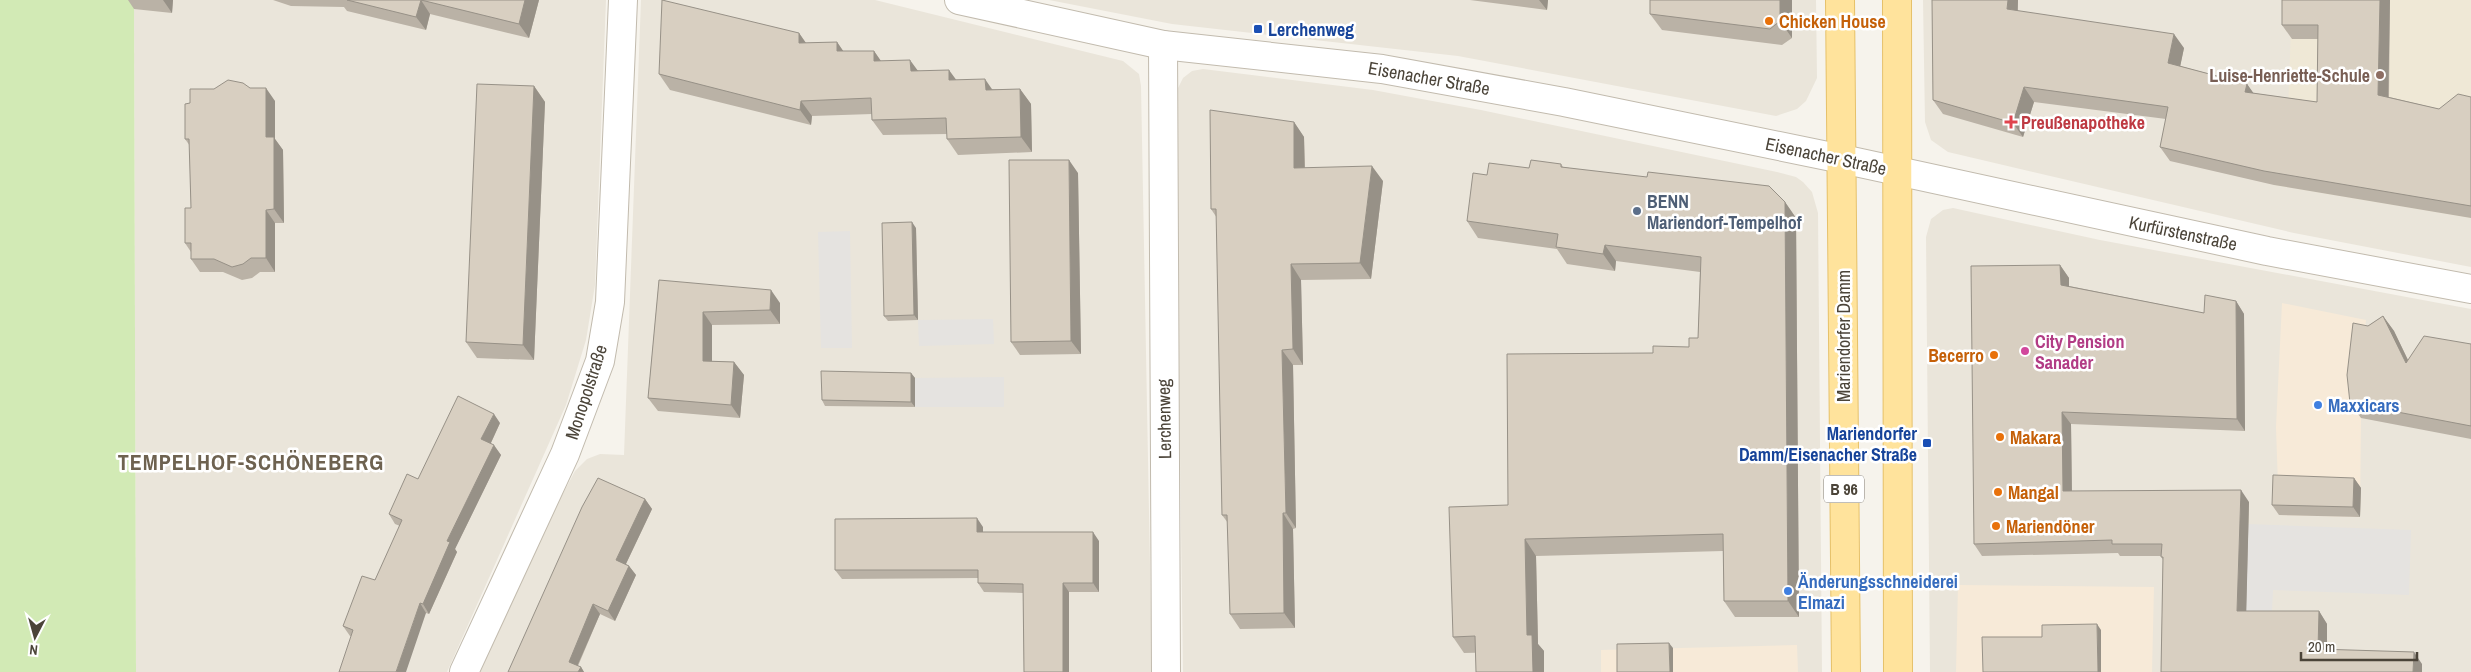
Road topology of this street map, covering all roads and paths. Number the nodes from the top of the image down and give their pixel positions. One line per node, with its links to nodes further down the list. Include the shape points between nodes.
1 (623, 0): 9 (street, Monopolstraße, via 610,302 600,361 565,454)
2 (959, 0): 5 (street, Eisenacher Straße)
3 (1840, 0): 6 (main road, Mariendorfer Damm / B 96)
4 (1897, 0): 7 (main road)
5 (1163, 45): 6 (street, Eisenacher Straße, via 1382,69); 10 (street, Lerchenweg)
6 (1842, 159): 7 (street, Eisenacher Straße); 11 (main road, Mariendorfer Damm / B 96)
7 (1897, 170): 8 (street, Kurfürstenstraße, via 2267,251); 12 (main road)
8 (2471, 289)
9 (464, 672)
10 (1166, 672)
11 (1846, 672)
12 (1898, 672)

